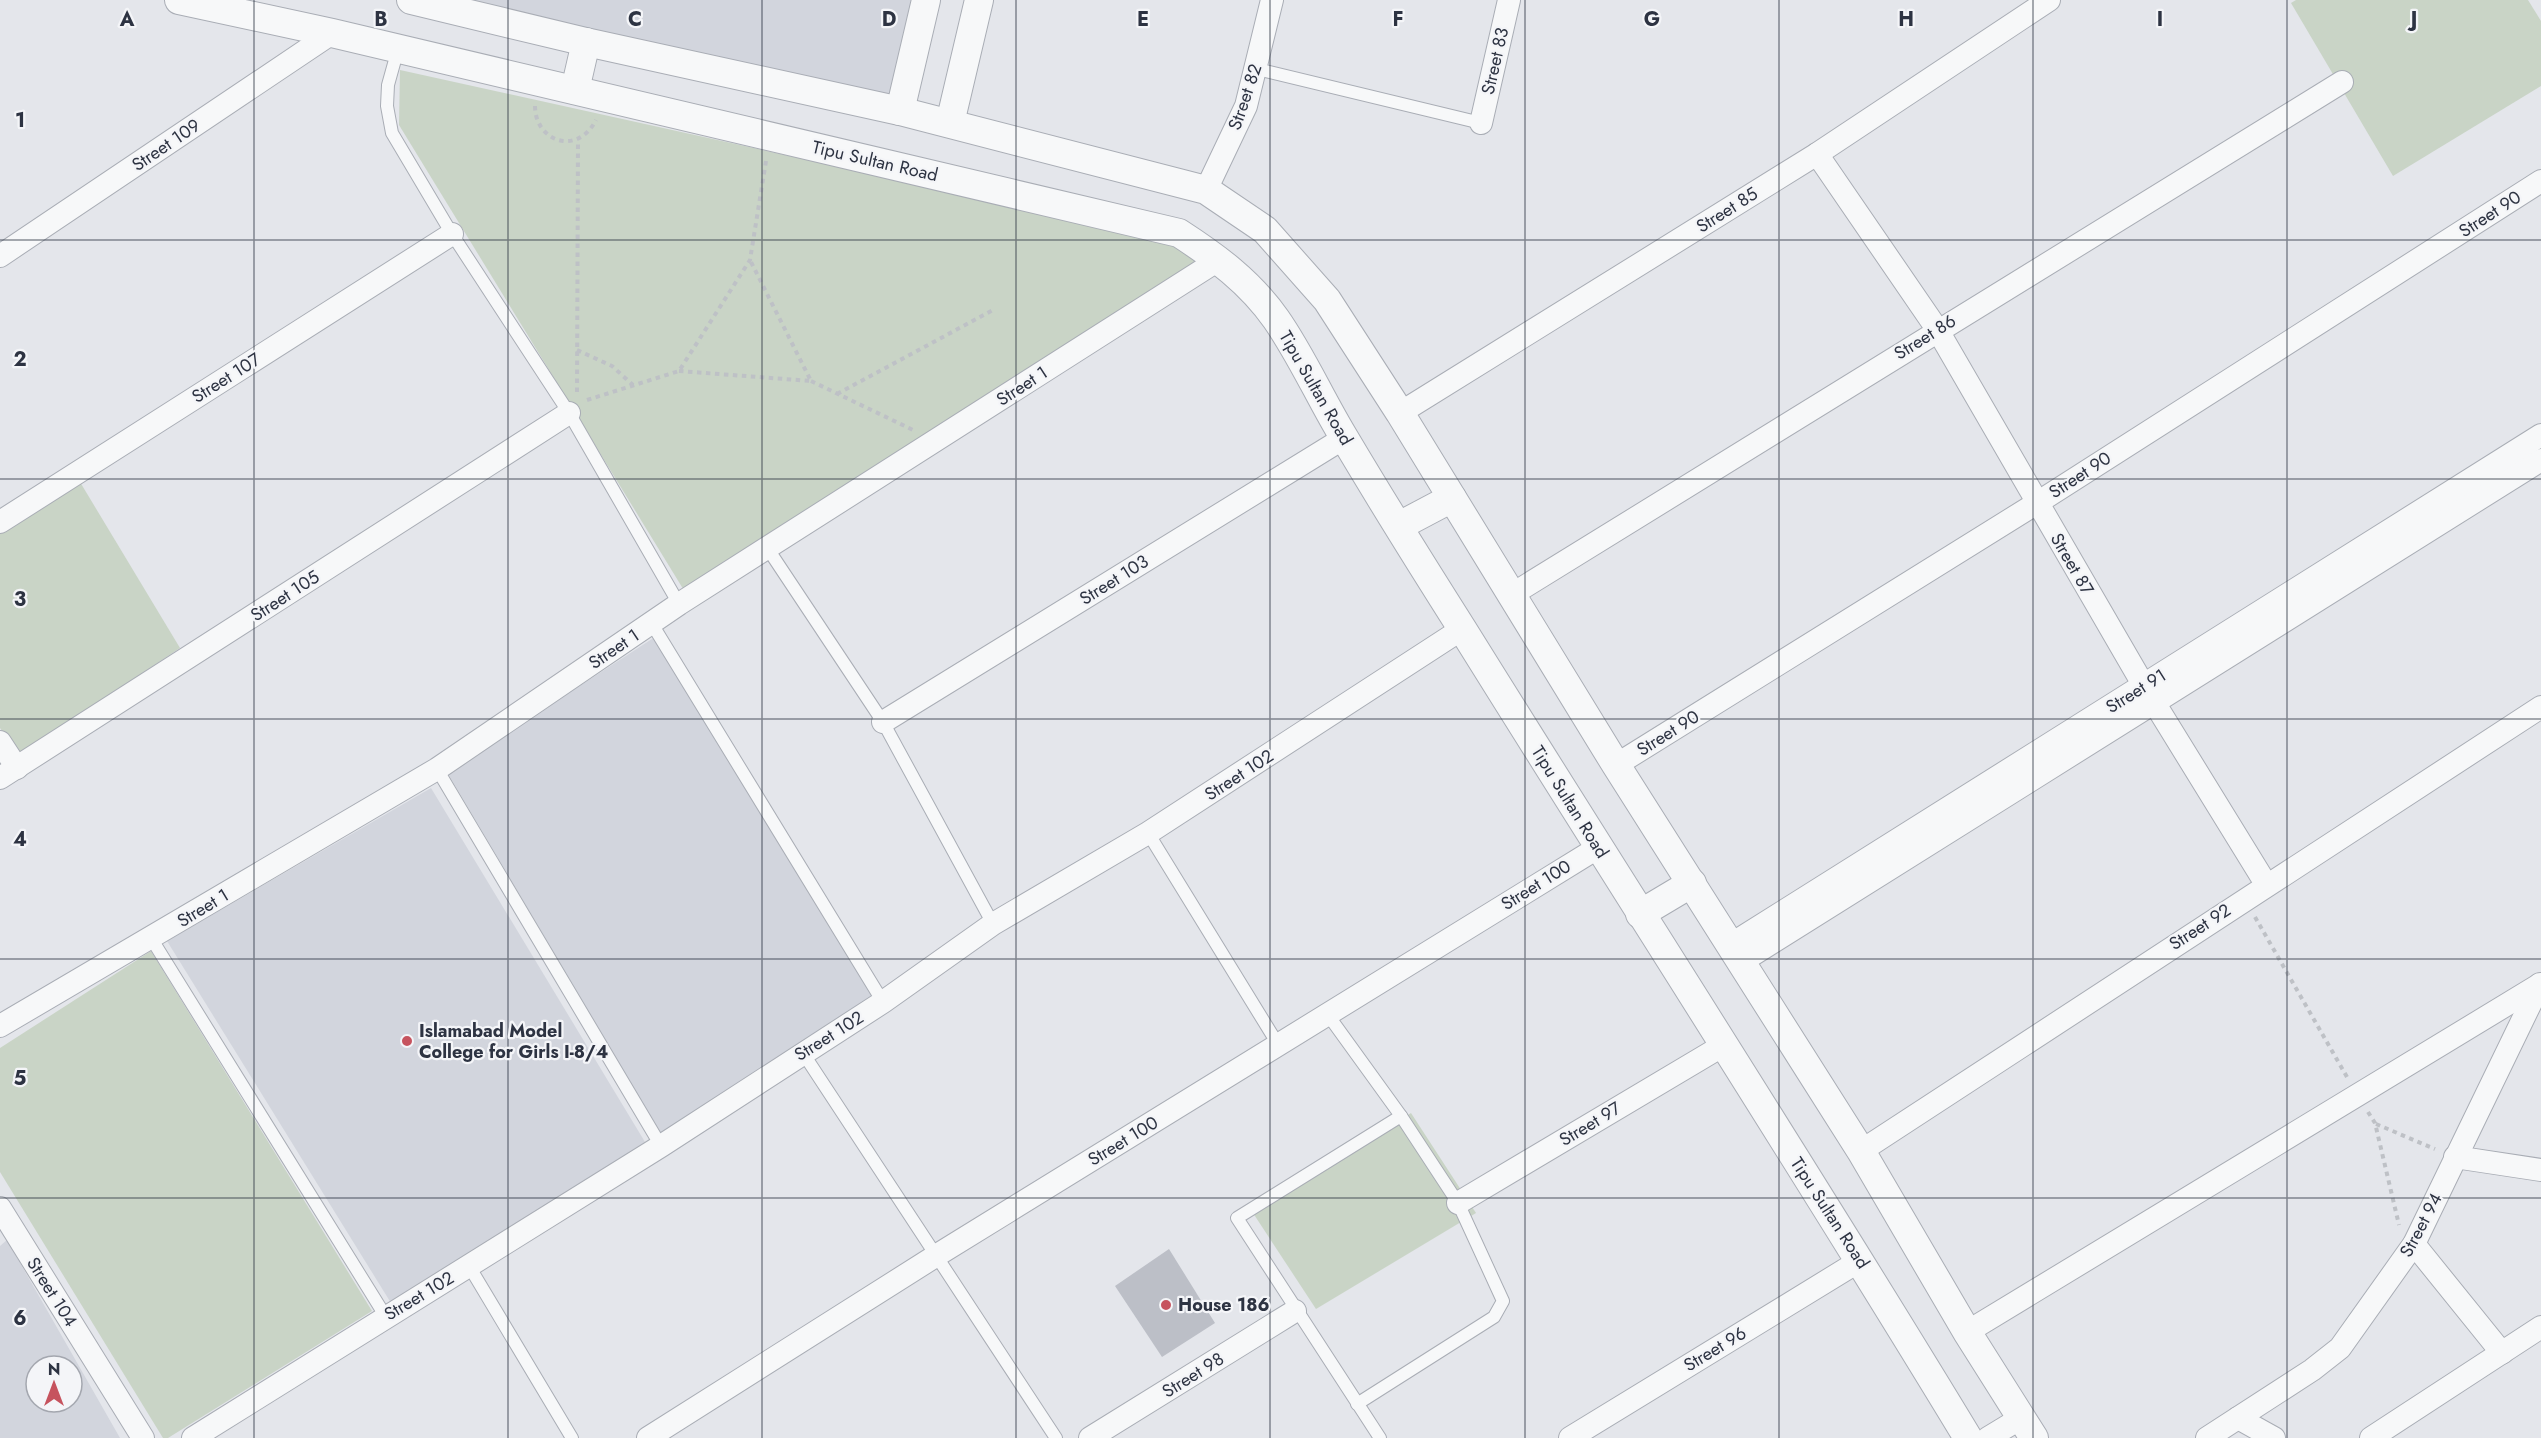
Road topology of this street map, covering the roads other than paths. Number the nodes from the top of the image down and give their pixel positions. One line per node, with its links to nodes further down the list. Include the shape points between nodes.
1 (179, 0): 8 (street, Tipu Sultan Road)
2 (411, 0): 9 (street)
3 (926, 0): 14 (street)
4 (979, 0): 15 (street)
5 (1272, 0): 11 (street, Street 82)
6 (1509, 0): 16 (street, Street 83)
7 (2049, 0): 17 (street, Street 85)
8 (332, 33): 10 (street, Tipu Sultan Road); 21 (street, Street 109)
9 (586, 42): 13 (street); 14 (street)
10 (398, 49): 13 (street, Tipu Sultan Road); 20 (lane, via 388,85 392,133)
11 (1257, 69): 16 (lane); 19 (street, Street 82, via 1246,106)
12 (2342, 82): 23 (street, Street 86)
13 (574, 90): 22 (street, Tipu Sultan Road, via 1179,233)
14 (900, 111): 15 (street)
15 (950, 123): 19 (street)
16 (1481, 123)
17 (1817, 154): 23 (street, Street 87); 25 (street, Street 85)
18 (2541, 181): 30 (street, Street 90)
19 (1206, 190): 25 (street, via 1265,230 1327,300)
20 (452, 234): 24 (lane); 31 (street, Street 107)
21 (0, 256)
22 (1220, 259): 27 (street, Tipu Sultan Road, via 1276,319); 33 (street, Street 1)
23 (1937, 329): 30 (street, Street 87); 34 (street, Street 86)
24 (570, 413): 35 (lane); 44 (street, Street 105)
25 (1400, 413): 29 (street)
26 (2541, 435): 38 (street, Street 91)
27 (1344, 438): 32 (street, Tipu Sultan Road); 40 (street, Street 103)
28 (2541, 459): 38 (street)
29 (1452, 498): 32 (street); 34 (street)
30 (2037, 503): 38 (street, Street 87); 42 (street, Street 90)
31 (0, 522)
32 (1398, 526): 37 (street, Tipu Sultan Road)
33 (768, 549): 35 (street, Street 1); 40 (lane)
34 (1511, 595): 42 (street)
35 (679, 604): 36 (street, Street 1)
36 (652, 624): 43 (street, Street 1); 54 (lane)
37 (1462, 629): 45 (street, Street 102); 46 (street, Tipu Sultan Road)
38 (2149, 695): 48 (street, Street 87); 52 (street, Street 91)
39 (2541, 706): 48 (street, Street 92)
40 (883, 722): 50 (lane)
41 (0, 742): 44 (street)
42 (1616, 765): 47 (street)
43 (437, 770): 51 (street, Street 1); 61 (lane)
44 (8, 773)
45 (1149, 833): 50 (street, Street 102); 57 (lane)
46 (1599, 847): 49 (street, Tipu Sultan Road); 55 (street, Street 100)
47 (1692, 883): 49 (street); 52 (street)
48 (2266, 884): 62 (street, Street 92)
49 (1640, 914): 58 (street, Tipu Sultan Road)
50 (993, 924): 54 (street, Street 102)
51 (151, 938): 56 (street, Street 1); 72 (lane)
52 (1736, 954): 62 (street)
53 (2540, 983): 63 (street, Street 94); 74 (street)
54 (883, 1002): 59 (street, Street 102)
55 (1328, 1015): 57 (street, Street 100); 60 (lane)
56 (0, 1026)
57 (1279, 1046): 68 (street, Street 100)
58 (1722, 1046): 65 (street, Street 97); 69 (street, Tipu Sultan Road)
59 (802, 1053): 61 (street, Street 102); 68 (lane)
60 (1401, 1116): 65 (lane); 71 (lane, via 1238,1218)
61 (661, 1146): 70 (street, Street 102)
62 (1862, 1151): 74 (street)
63 (2455, 1157): 64 (street); 67 (street, Street 94)
64 (2541, 1170)
65 (1458, 1203): 76 (lane, via 1503,1301 1494,1317)
66 (0, 1208): 79 (street, Street 104)
67 (2410, 1250): 75 (street); 77 (street, Street 94, via 2340,1348 2312,1371)
68 (934, 1257): 82 (street, Street 100); 83 (lane)
69 (1860, 1260): 86 (street, Street 96); 87 (street, Tipu Sultan Road)
70 (469, 1266): 72 (street, Street 102); 81 (lane)
71 (1295, 1311): 76 (lane); 84 (street, Street 98)
72 (386, 1317): 80 (street, Street 102)
73 (2541, 1328): 75 (street)
74 (1967, 1332): 78 (street)
75 (2502, 1353): 91 (street)
76 (1357, 1404): 85 (lane)
77 (2238, 1418): 89 (street, Street 94); 90 (street)
78 (2027, 1428): 88 (street)
79 (143, 1438)
80 (193, 1438)
81 (572, 1438)
82 (648, 1438)
83 (1056, 1438)
84 (1090, 1438)
85 (1380, 1438)
86 (1569, 1438)
87 (1968, 1438)
88 (1988, 1438)
89 (2207, 1438)
90 (2274, 1438)
91 (2371, 1438)

